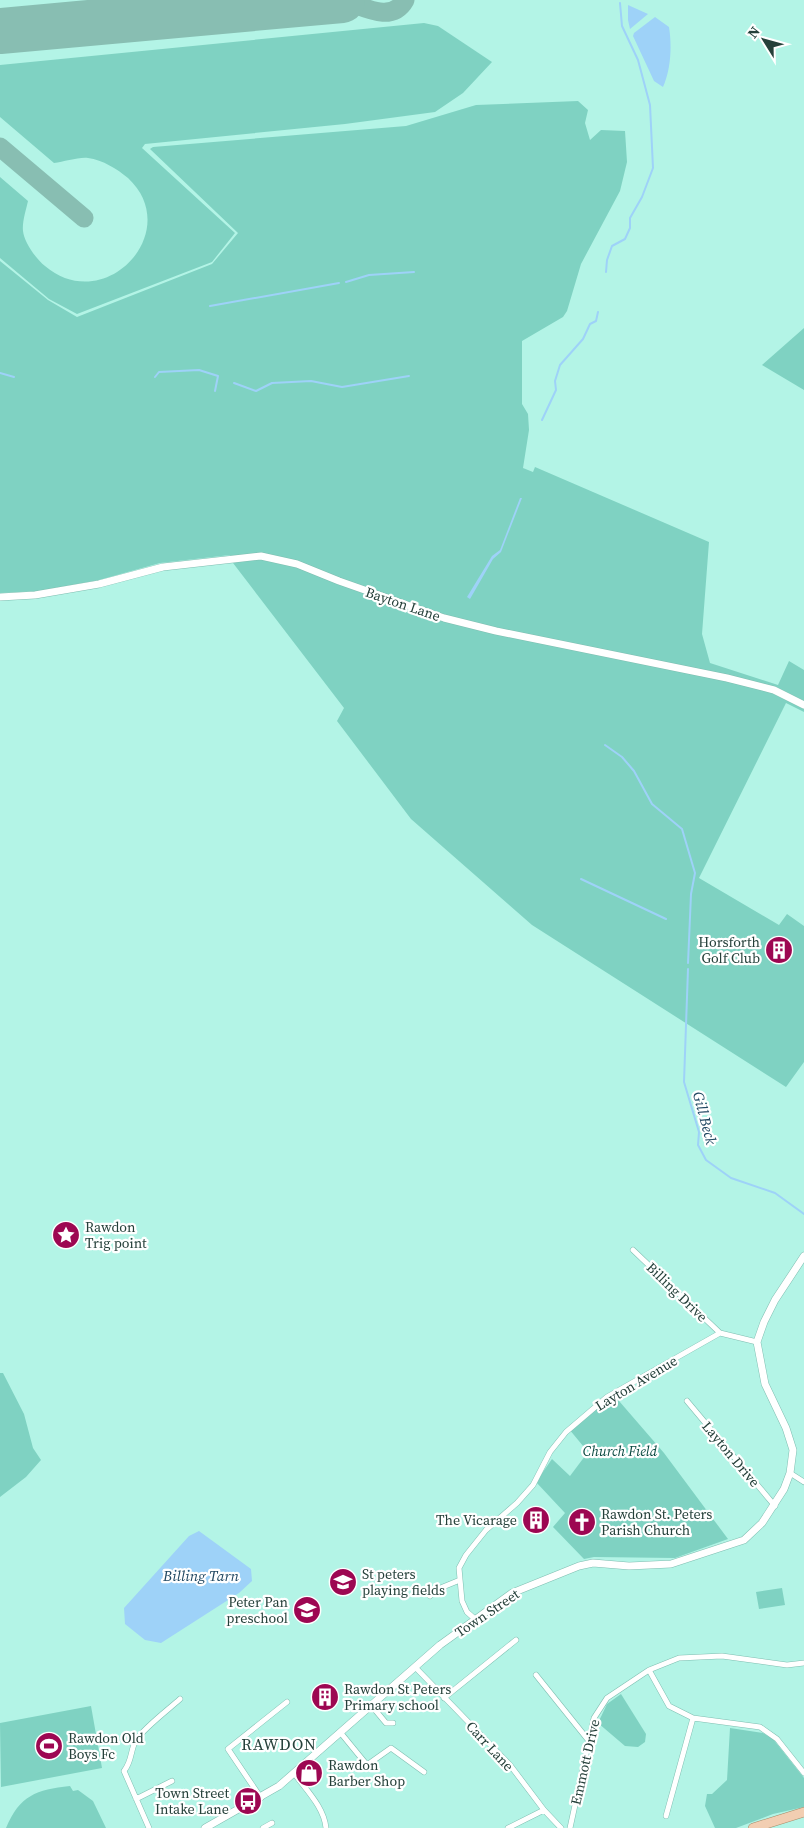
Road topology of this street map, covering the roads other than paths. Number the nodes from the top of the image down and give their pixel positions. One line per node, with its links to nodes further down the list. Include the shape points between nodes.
1 (0, 597): 2 (street, Bayton Lane, via 35,595 99,584 163,567 261,556 297,564 444,618 726,678 774,690)
2 (804, 705)
3 (634, 1250): 5 (street, Billing Drive)
4 (804, 1256): 6 (street, via 775,1300)
5 (720, 1333): 6 (street); 11 (street, Layton Avenue, via 607,1397 574,1424 550,1452 533,1485 486,1530 466,1555 459,1568)
6 (757, 1342): 8 (street, Town Street, via 765,1384 794,1450)
7 (687, 1401): 10 (street, Layton Drive)
8 (790, 1473): 9 (street); 10 (street, Town Street)
9 (804, 1482)
10 (775, 1506): 13 (street, Town Street, via 744,1540 671,1564 629,1566 593,1563 579,1566 512,1593)
11 (460, 1580): 12 (street, via 433,1591); 13 (street, Layton Avenue, via 462,1601)
12 (430, 1596)
13 (475, 1619): 16 (street, Town Street)
14 (516, 1640): 19 (street)
15 (804, 1663): 17 (street, Emmott Drive, via 787,1665 722,1656 693,1656 664,1662)
16 (415, 1667): 19 (street, Carr Lane); 22 (street, Town Street)
17 (648, 1670): 23 (street, via 669,1706); 26 (street, Emmott Drive, via 602,1703 594,1718)
18 (536, 1675): 26 (street)
19 (444, 1698): 33 (street, Carr Lane, via 510,1764)
20 (180, 1699): 32 (street, via 135,1741 130,1763 124,1770)
21 (287, 1702): 31 (street, via 228,1749)
22 (371, 1705): 24 (street, via 386,1723); 25 (street, Town Street)
23 (693, 1718): 29 (street, via 760,1727 777,1739); 35 (street)
24 (393, 1723)
25 (340, 1732): 27 (street, via 367,1765 391,1748); 28 (street, Town Street)
26 (589, 1741): 44 (street, Emmott Drive)
27 (424, 1772)
28 (294, 1773): 31 (street, Town Street); 41 (street, via 320,1809)
29 (804, 1773)
30 (172, 1782): 32 (street)
31 (261, 1798): 37 (street, Town Street)
32 (136, 1799): 38 (street)
33 (544, 1810): 42 (street); 43 (street, Carr Lane)
34 (804, 1812): 45 (main road)
35 (666, 1816)
36 (272, 1823): 40 (street)
37 (218, 1825): 39 (street, Town Street)
38 (149, 1828)
39 (205, 1828)
40 (263, 1828)
41 (326, 1828)
42 (508, 1828)
43 (561, 1828)
44 (570, 1828)
45 (753, 1828)

